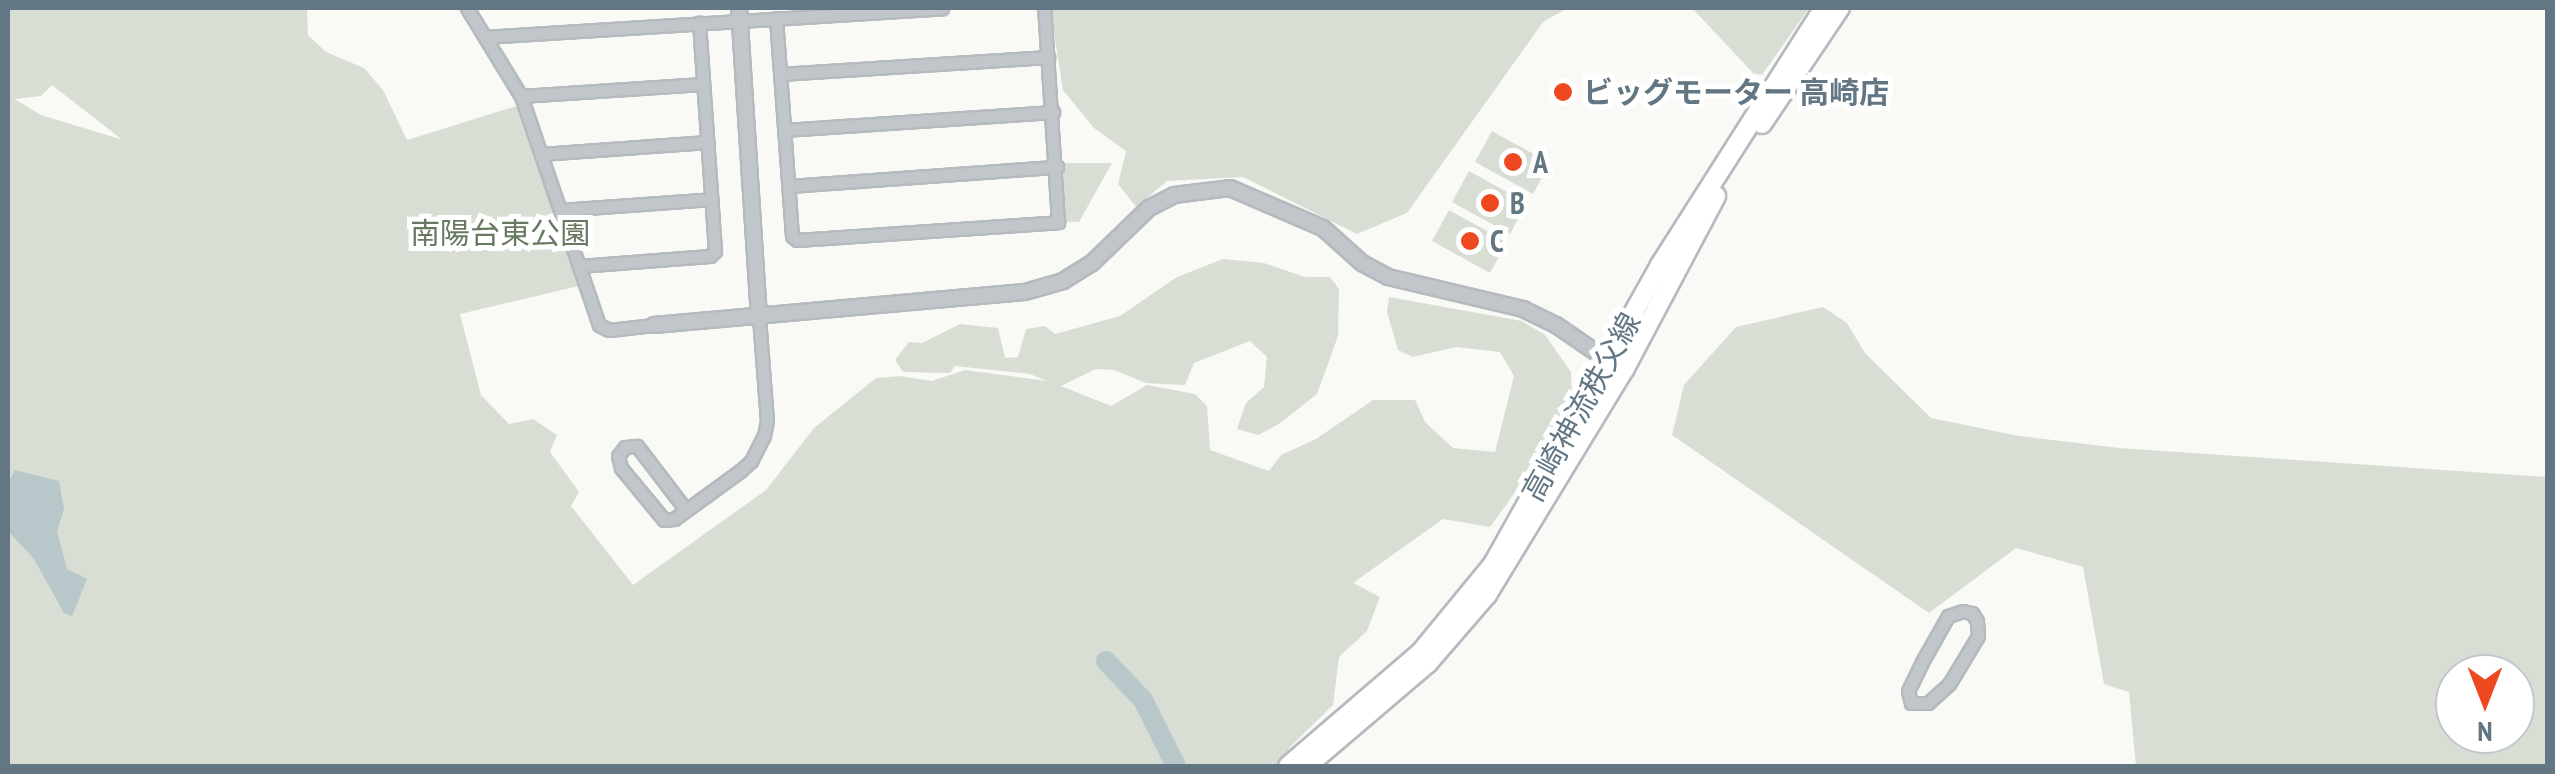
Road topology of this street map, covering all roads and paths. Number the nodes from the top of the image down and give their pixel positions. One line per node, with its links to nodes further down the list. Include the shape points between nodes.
1 (467, 8): 9 (street)
2 (942, 8): 7 (street)
3 (1044, 8): 10 (street)
4 (1824, 8): 25 (main road, 高崎神流秩父線, via 1660,265)
5 (1840, 8): 25 (main road, 高崎神流秩父線, via 1722,185)
6 (739, 14): 7 (street); 8 (street); 23 (street)
7 (776, 18): 11 (street)
8 (699, 24): 9 (street); 12 (street)
9 (485, 37): 13 (street)
10 (1048, 57): 11 (street); 14 (street)
11 (780, 74): 15 (street)
12 (704, 84): 13 (street); 16 (street)
13 (521, 96): 17 (street)
14 (1053, 112): 15 (street); 18 (street)
15 (784, 130): 19 (street)
16 (708, 142): 17 (street); 20 (street)
17 (541, 154): 21 (street)
18 (1057, 167): 19 (street); 19 (street, via 1058,222 798,240 792,236)
19 (788, 186)
20 (712, 198): 21 (street); 22 (street, via 710,256)
21 (560, 210): 22 (street)
22 (579, 266): 24 (street, via 599,325)
23 (759, 316): 24 (street); 25 (street, via 1025,292 1063,282 1149,208 1174,196 1230,188 1323,228 1388,278 1523,309); 26 (street, via 764,436 740,471)
24 (654, 325)
25 (1616, 365): 28 (main road, 高崎神流秩父線, via 1466,600 1420,654); 29 (main road, 高崎神流秩父線, via 1487,596 1428,663)
26 (686, 510): 26 (street, via 664,520 621,468 621,450 637,446)
27 (1932, 645): 27 (street, via 1948,616 1972,613 1978,636 1948,684 1928,703 1910,703 1908,691)
28 (1288, 766)
29 (1307, 766)

